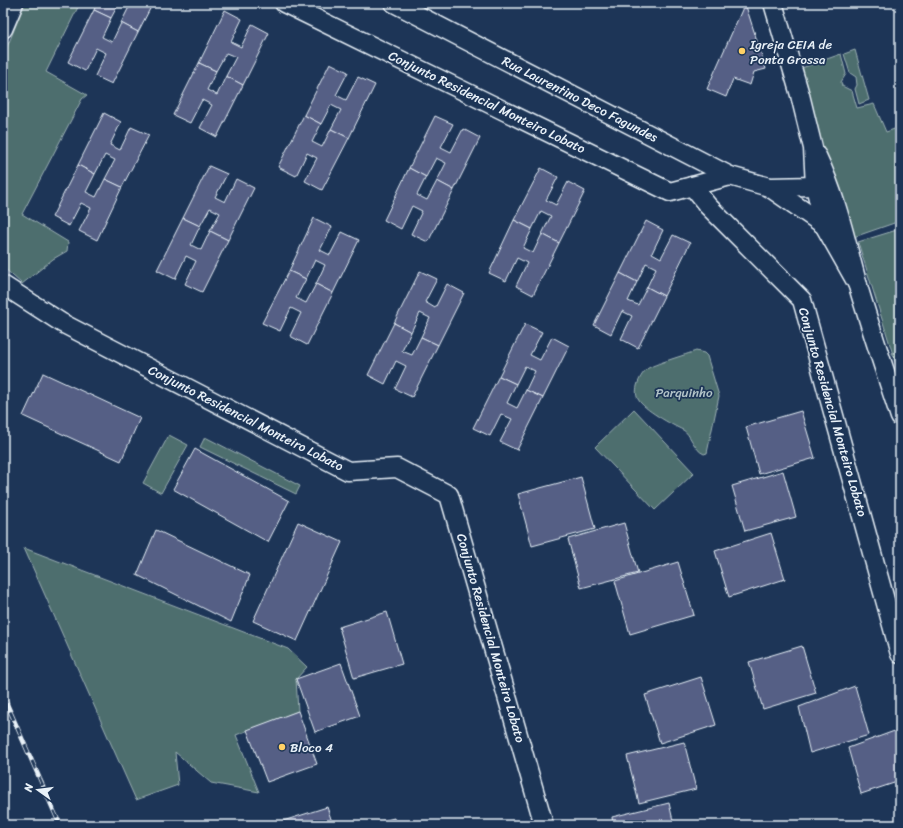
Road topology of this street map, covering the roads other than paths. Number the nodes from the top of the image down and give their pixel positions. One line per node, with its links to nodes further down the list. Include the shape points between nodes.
1 (14, 3): 5 (street)
2 (284, 3): 8 (street, Conjunto Residencial Monteiro Lobato, via 670,192)
3 (394, 3): 7 (street, Rua Laurentino Deco Fagundes)
4 (773, 3): 6 (street)
5 (3, 29)
6 (813, 148): 9 (street); 12 (street, via 828,181)
7 (730, 176): 8 (street, Conjunto Residencial Monteiro Lobato); 10 (street, Rua Laurentino Deco Fagundes)
8 (692, 186): 16 (street, Conjunto Residencial Monteiro Lobato, via 708,206 802,300)
9 (814, 186): 10 (street, Rua Laurentino Deco Fagundes); 11 (street); 12 (street, via 829,198)
10 (770, 187): 11 (street, Rua Laurentino Deco Fagundes)
11 (824, 225): 14 (street)
12 (844, 230): 14 (street)
13 (3, 285): 17 (street, Conjunto Residencial Monteiro Lobato, via 62,323 348,471 397,468 449,494)
14 (858, 285): 15 (street)
15 (900, 417)
16 (900, 654)
17 (544, 825)

